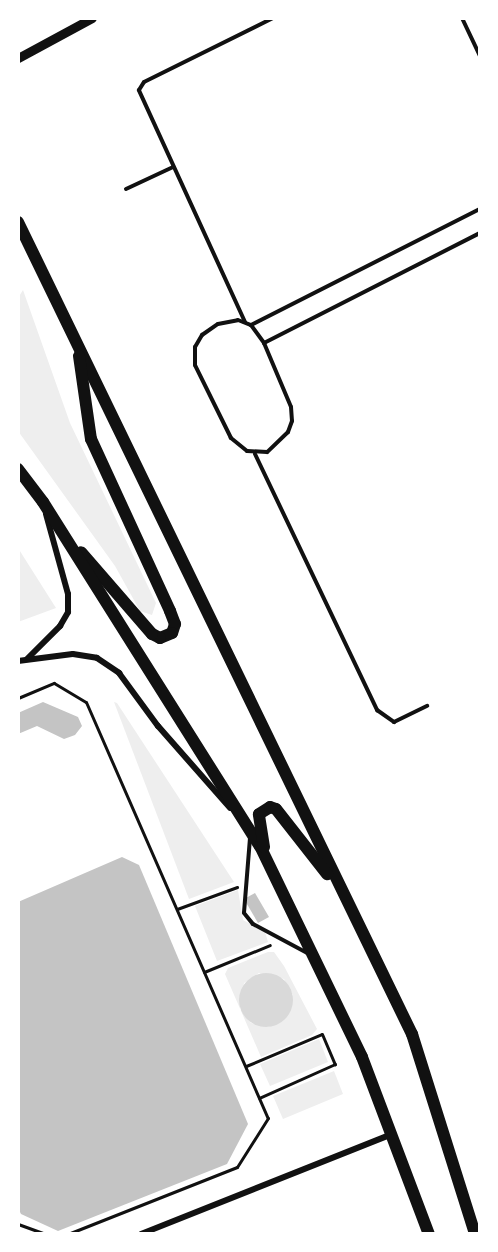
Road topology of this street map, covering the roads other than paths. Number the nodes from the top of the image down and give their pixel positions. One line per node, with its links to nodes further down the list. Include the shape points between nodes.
1 (92, 18): 5 (street)
2 (273, 18): 6 (lane, via 140,86)
3 (462, 18): 4 (lane)
4 (480, 56)
5 (18, 58)
6 (173, 167): 7 (lane); 11 (lane)
7 (126, 189)
8 (480, 209): 12 (lane)
9 (18, 222): 14 (highway)
10 (480, 233): 13 (lane)
11 (245, 322): 12 (lane); 15 (lane, via 228,321 202,335 195,347 195,365 231,438)
12 (251, 325): 13 (lane)
13 (264, 343): 15 (lane, via 291,407 292,422 279,443 267,452)
14 (77, 344): 18 (highway, via 91,439 170,611 175,624 172,633 160,638 153,634); 25 (highway)
15 (255, 454): 21 (lane, via 377,710 394,722)
16 (18, 469): 17 (highway)
17 (43, 502): 18 (highway); 19 (street, via 68,594 68,612 60,626)
18 (60, 529): 22 (highway)
19 (27, 660): 20 (street); 22 (street, via 73,654 98,658 119,673 158,726)
20 (18, 662)
21 (427, 706)
22 (240, 819): 23 (highway)
23 (251, 834): 24 (highway); 26 (lane, via 244,913 253,924 286,939)
24 (268, 863): 25 (highway, via 259,822 262,811 270,807 276,809 327,874); 26 (highway)
25 (356, 921): 30 (highway, via 412,1034)
26 (319, 964): 27 (highway, via 362,1057)
27 (390, 1135): 28 (street); 29 (highway)
28 (141, 1234)
29 (429, 1234)
30 (475, 1234)

